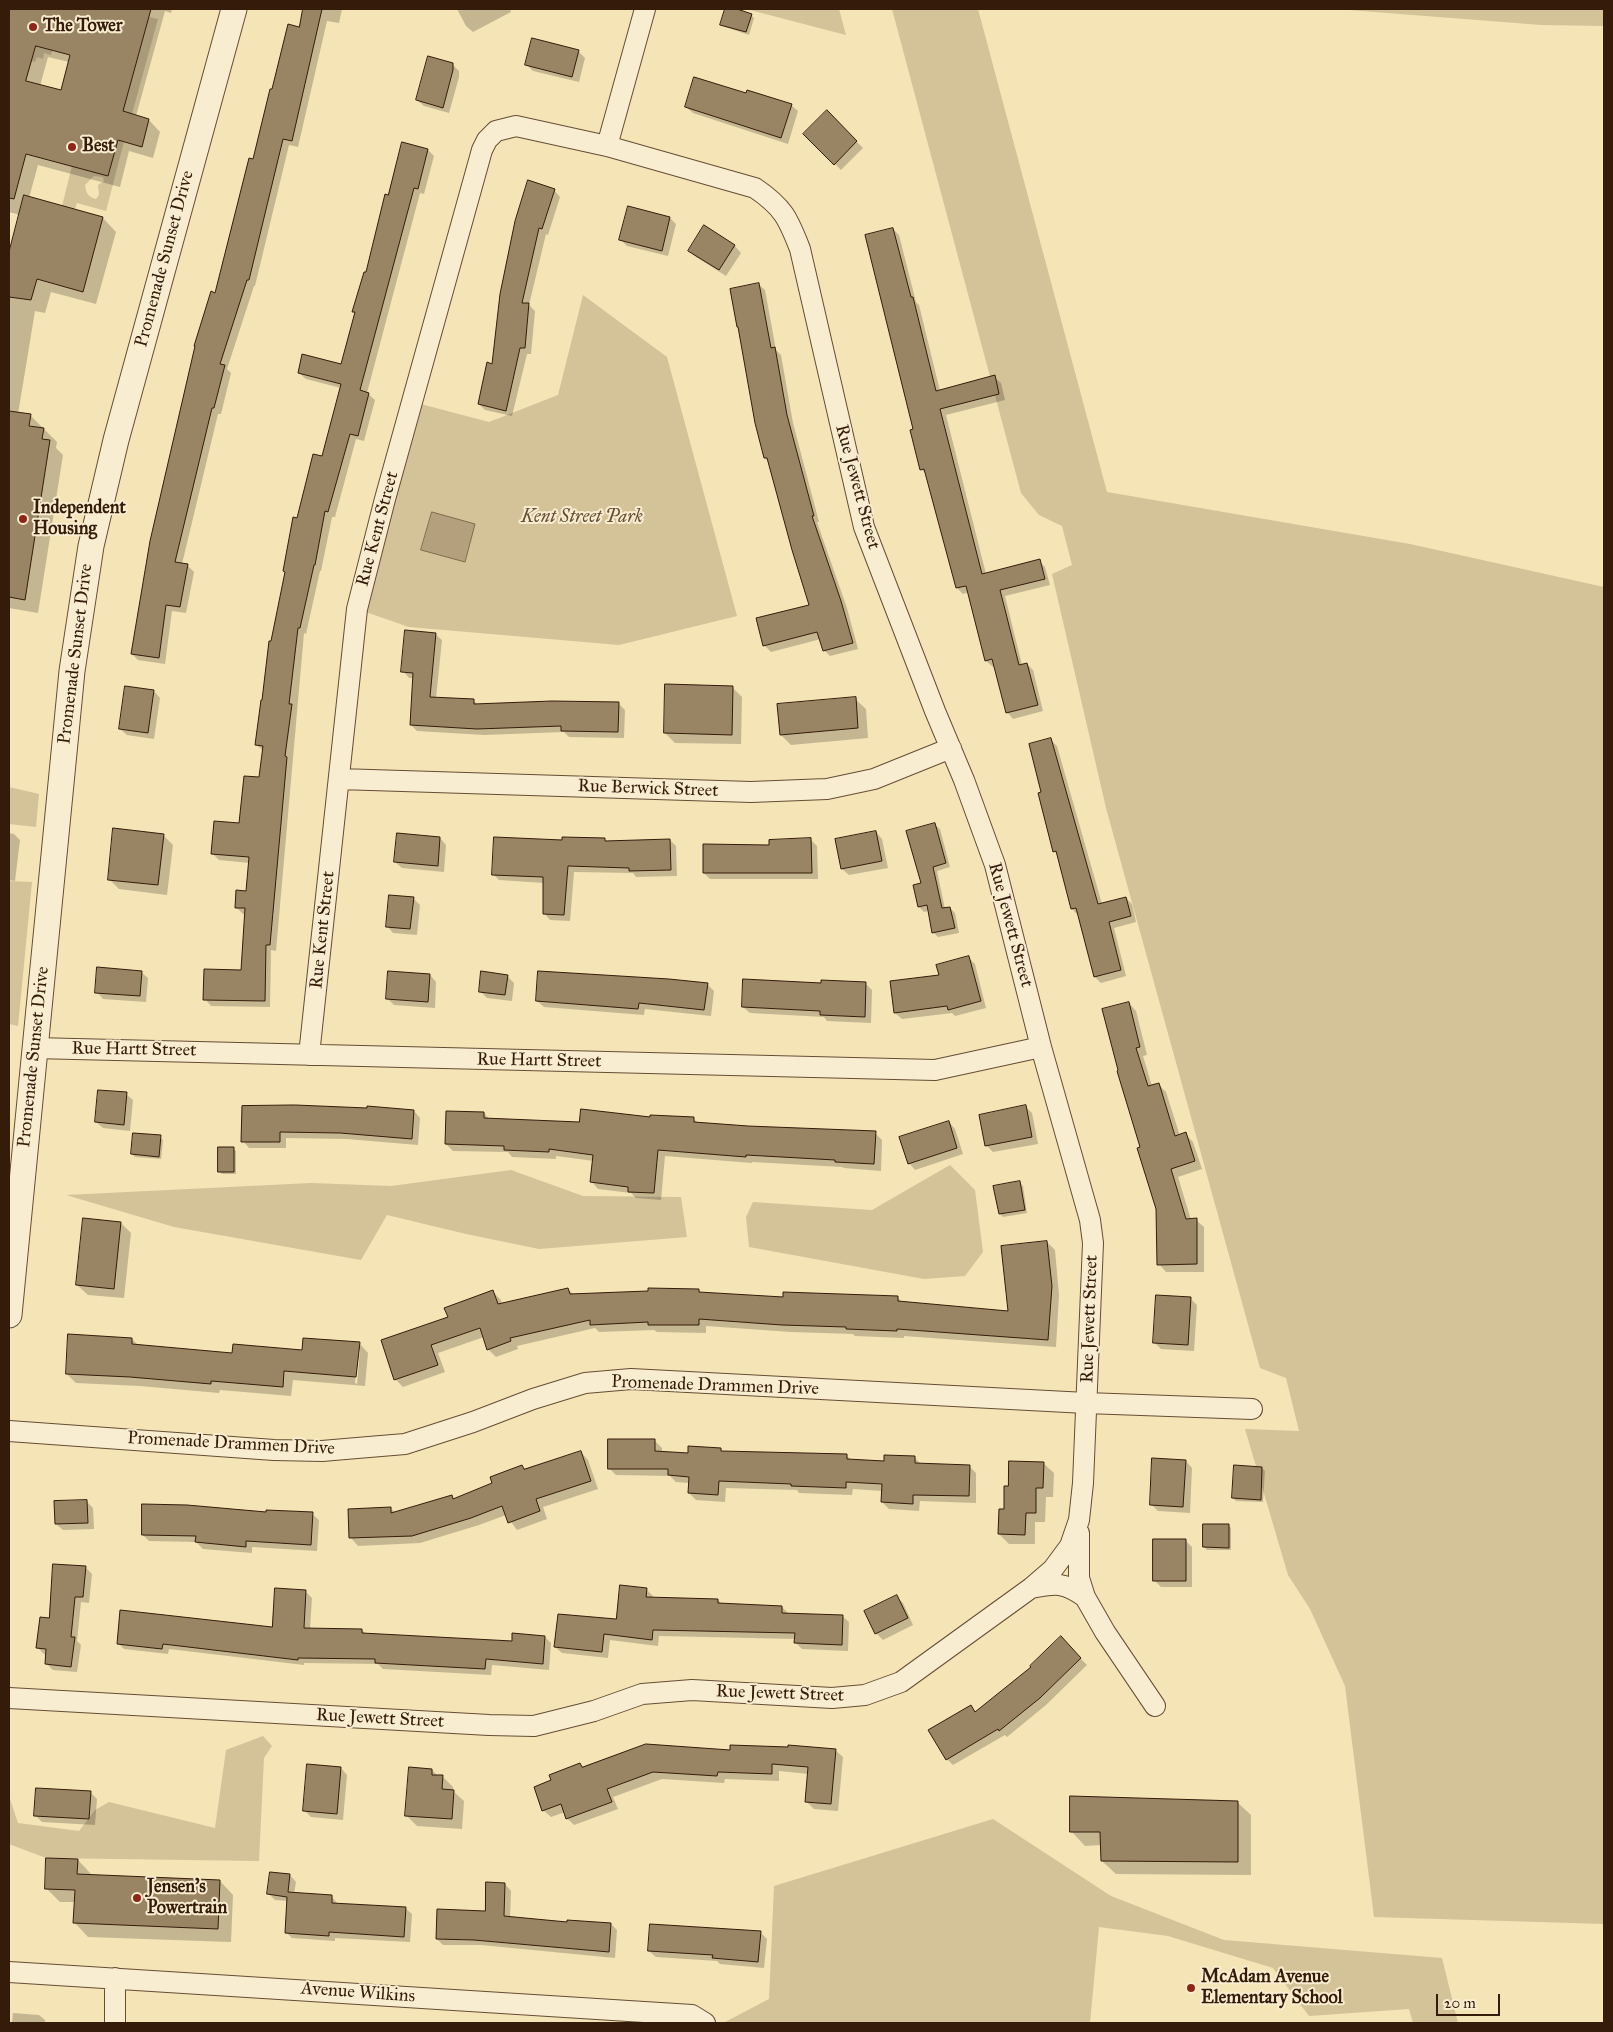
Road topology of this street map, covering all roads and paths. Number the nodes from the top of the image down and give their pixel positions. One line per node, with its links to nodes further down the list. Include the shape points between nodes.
1 (234, 9): 7 (street, Promenade Sunset Drive, via 116,440 91,546 72,671)
2 (645, 9): 3 (street)
3 (607, 146): 4 (street, Rue Jewett Street, via 755,188 773,200 788,219 800,249 864,527); 5 (street, Rue Kent Street, via 516,126 496,131 482,150 357,609)
4 (950, 748): 5 (street, Rue Berwick Street, via 874,779 818,789 744,792); 6 (street, Rue Jewett Street, via 995,865)
5 (339, 779): 8 (street, Rue Kent Street)
6 (1041, 1046): 8 (street, Rue Hartt Street, via 935,1070); 10 (street, Rue Jewett Street, via 1090,1220 1093,1243)
7 (34, 1048): 8 (street, Rue Hartt Street); 9 (street, Promenade Sunset Drive)
8 (309, 1055)
9 (9, 1315)
10 (1086, 1403): 11 (street, Promenade Drammen Drive); 12 (street, Promenade Drammen Drive, via 631,1379 585,1384 405,1444 322,1451); 13 (street, Rue Jewett Street)
11 (1252, 1409)
12 (9, 1431)
13 (1079, 1520): 14 (street, Rue Jewett Street, via 1070,1546 1053,1569); 15 (street, via 1079,1578)
14 (1031, 1588): 15 (street, via 1053,1583 1070,1586); 16 (street, Rue Jewett Street, via 900,1682 865,1695 832,1698 692,1690 642,1694 594,1711 534,1726)
15 (1085, 1597): 17 (street)
16 (9, 1698)
17 (1155, 1706)
18 (9, 1972): 19 (street, Avenue Wilkins)
19 (115, 1978): 20 (street); 21 (street, Avenue Wilkins, via 692,2015)
20 (115, 2023)
21 (705, 2023)

